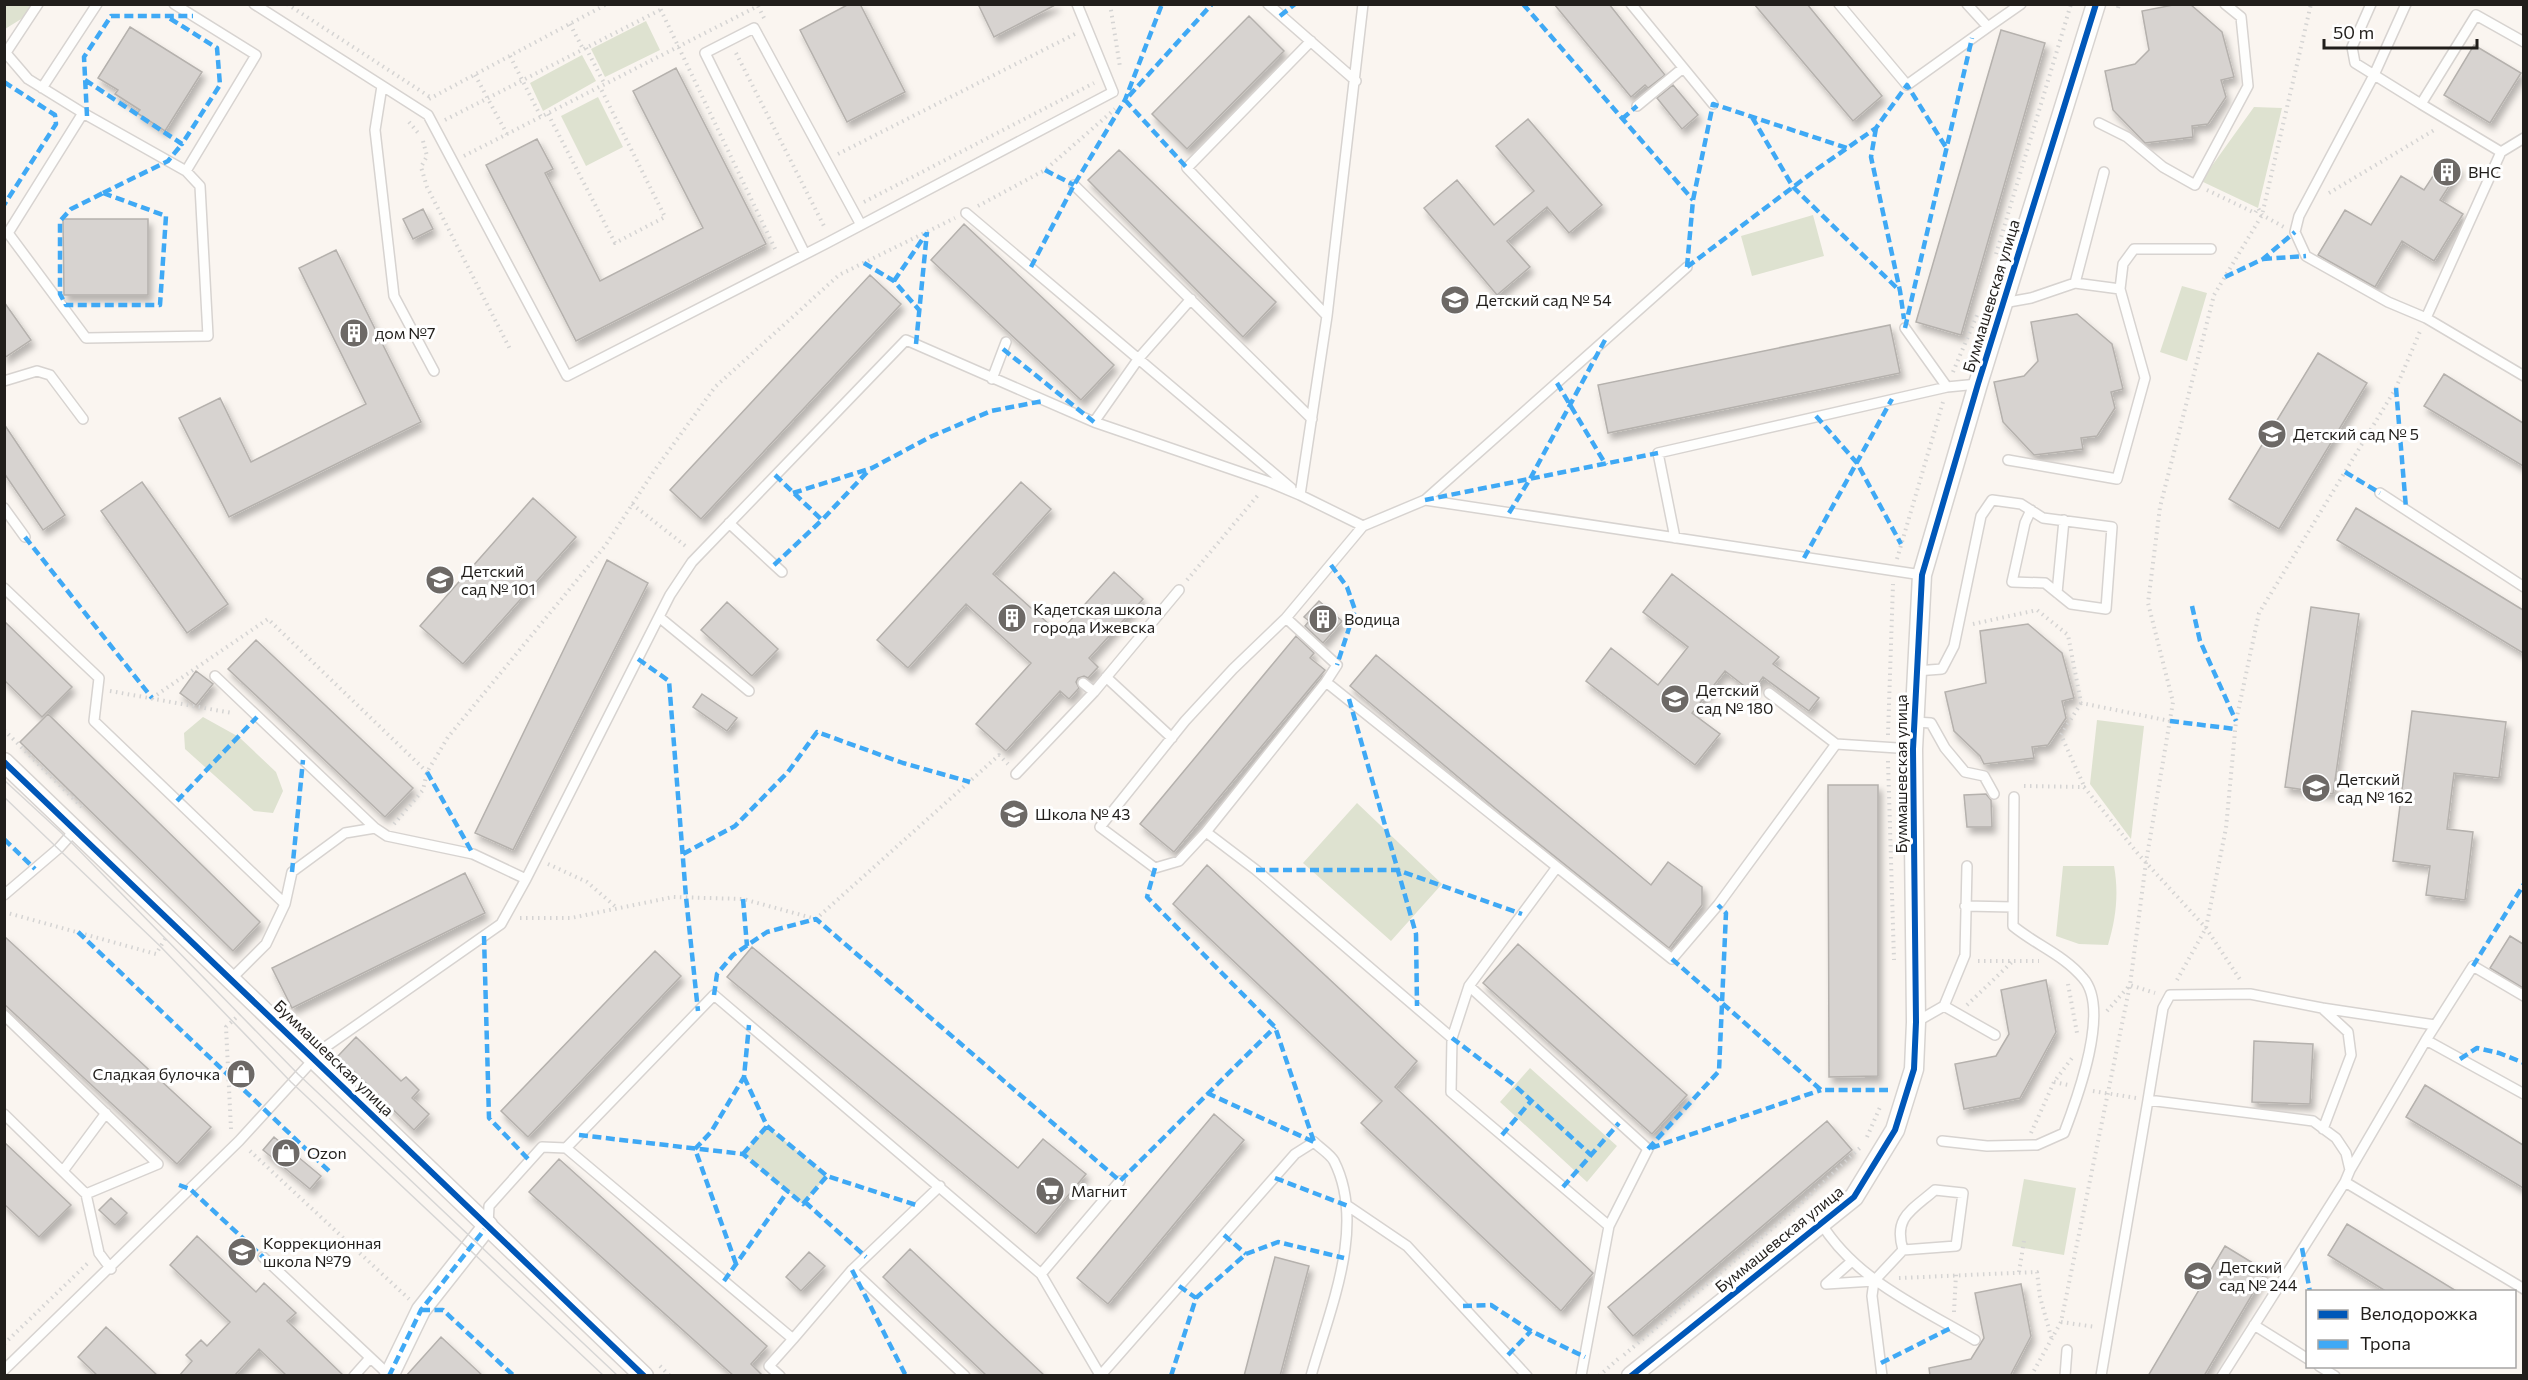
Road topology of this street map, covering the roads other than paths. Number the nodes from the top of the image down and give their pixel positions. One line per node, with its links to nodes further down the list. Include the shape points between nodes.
1 (38, 4): 19 (lane)
2 (97, 4): 24 (lane)
3 (174, 4): 32 (lane, via 256,55)
4 (254, 4): 23 (lane)
5 (1077, 4): 36 (lane, via 1113,92)
6 (1268, 4): 17 (lane)
7 (1363, 4): 22 (lane)
8 (1631, 4): 20 (lane)
9 (1839, 4): 16 (lane, via 1906,85)
10 (1967, 4): 16 (lane)
11 (2020, 4): 16 (lane)
12 (2096, 4): 43 (street, Буммашевская улица)
13 (2225, 4): 29 (lane, via 2241,17 2248,86 2195,185 2163,167 2127,137)
14 (2371, 4): 21 (lane, via 2352,48 2355,63)
15 (2406, 4): 21 (lane)
16 (1988, 27)
17 (1311, 41): 22 (lane); 44 (lane, via 1187,168)
18 (2523, 42): 26 (lane, via 2476,15)
19 (6, 51): 24 (lane, via 28,79)
20 (1683, 68): 25 (lane); 27 (lane)
21 (2374, 75): 26 (lane); 45 (lane, via 2295,232 2306,256 2388,302)
22 (1356, 81): 44 (lane)
23 (382, 86): 38 (lane, via 428,115 567,376); 49 (lane, via 375,130 394,296)
24 (42, 88): 28 (lane)
25 (1713, 104)
26 (2421, 104): 31 (lane)
27 (1637, 106)
28 (83, 113): 32 (lane); 32 (lane, via 8,232 86,338 208,336 200,186)
29 (2099, 123)
30 (2523, 139): 31 (lane)
31 (2501, 152): 45 (lane)
32 (186, 171)
33 (2104, 172): 40 (lane)
34 (1074, 184): 42 (lane)
35 (966, 213): 48 (lane)
36 (861, 225): 38 (lane); 38 (lane, via 754,28 705,53)
37 (2211, 249): 41 (lane, via 2134,249 2123,264)
38 (803, 250)
39 (1687, 267): 61 (lane)
40 (2075, 284): 41 (lane); 43 (lane)
41 (2120, 289): 58 (lane, via 2145,378 2117,478)
42 (1191, 299): 48 (lane); 56 (lane)
43 (2004, 303): 53 (street, Буммашевская улица)
44 (1327, 316): 56 (lane)
45 (2427, 318): 50 (lane)
46 (1905, 328): 54 (lane)
47 (1006, 342): 51 (lane)
48 (1139, 358): 57 (lane); 60 (lane)
49 (434, 371)
50 (2523, 376)
51 (992, 379): 57 (lane); 65 (lane, via 906,340)
52 (4, 381): 55 (lane, via 37,371 50,375)
53 (1978, 384): 54 (lane); 70 (street, Буммашевская улица)
54 (1947, 387): 68 (lane, via 1658,453)
55 (83, 419)
56 (1311, 419): 60 (lane)
57 (1094, 422): 60 (lane)
58 (2008, 460)
59 (2380, 493): 71 (lane)
60 (1300, 495): 66 (lane)
61 (1425, 500): 66 (lane); 68 (lane)
62 (4, 508): 67 (lane)
63 (2031, 510): 64 (lane, via 2043,518); 74 (lane, via 2012,582 2045,583); 77 (lane, via 2021,504 1992,500 1981,516 1954,646 1942,669)
64 (2064, 520): 74 (lane); 74 (lane, via 2112,527 2106,609 2071,604)
65 (729, 523): 69 (lane); 75 (lane, via 698,555)
66 (1363, 526): 76 (lane)
67 (25, 537)
68 (1675, 538): 70 (lane)
69 (782, 572)
70 (1922, 575): 77 (street, Буммашевская улица)
71 (2523, 587)
72 (4, 588): 100 (lane, via 99,678 94,721)
73 (1179, 590): 79 (lane)
74 (2057, 593)
75 (659, 617): 82 (lane); 98 (lane)
76 (1286, 618): 80 (lane, via 1337,665); 86 (lane, via 1233,669)
77 (1916, 671): 85 (street, Буммашевская улица)
78 (215, 676): 93 (lane)
79 (1106, 678): 83 (lane); 86 (lane)
80 (1326, 682): 95 (lane); 97 (lane)
81 (1083, 683): 83 (lane)
82 (749, 691)
83 (1094, 692): 90 (lane)
84 (1769, 693): 87 (lane)
85 (1915, 722): 88 (street, Буммашевская улица); 91 (lane, via 1931,723 1965,771 1984,776)
86 (1172, 738): 95 (lane, via 1100,827 1155,868 1179,861)
87 (1836, 744): 88 (lane); 97 (lane, via 1718,905 1672,959)
88 (1913, 749): 109 (street, Буммашевская улица)
89 (4, 762): 94 (street, Буммашевская улица)
90 (1016, 774)
91 (1992, 790)
92 (2014, 797): 102 (lane)
93 (375, 828): 98 (lane, via 387,836 472,854); 100 (lane, via 345,833 292,872)
94 (75, 830): 99 (lane); 103 (street, Буммашевская улица)
95 (1206, 832): 112 (lane)
96 (1967, 866): 101 (lane)
97 (1557, 867): 104 (lane)
98 (526, 879): 114 (lane, via 501,924)
99 (4, 895)
100 (285, 904): 103 (lane, via 266,944)
101 (1965, 906): 102 (lane); 106 (lane, via 1965,955)
102 (2013, 907): 120 (lane, via 2013,926 2063,958 2086,980 2095,1028 2080,1089 2064,1133 2037,1145 1987,1146)
103 (231, 979): 114 (street, Буммашевская улица)
104 (1469, 986): 112 (lane); 131 (lane, via 1648,1149)
105 (2523, 996): 110 (lane, via 2473,966)
106 (1944, 1006): 109 (lane); 111 (lane)
107 (2322, 1008): 110 (lane); 116 (lane, via 2250,994 2170,994 2163,1008); 119 (lane, via 2348,1032 2351,1055)
108 (4, 1015): 117 (lane)
109 (1916, 1022): 129 (street, Буммашевская улица, via 1914,1069 1895,1130 1854,1197)
110 (2435, 1024): 113 (lane)
111 (1995, 1035)
112 (1452, 1038): 131 (lane, via 1451,1092)
113 (2426, 1040): 115 (lane); 122 (lane)
114 (315, 1058): 130 (street, Буммашевская улица); 135 (lane, via 239,1141)
115 (2523, 1094)
116 (2148, 1100): 119 (lane, via 2313,1121); 160 (lane)
117 (106, 1113): 123 (lane); 127 (lane, via 159,1164)
118 (4, 1114): 123 (lane)
119 (2323, 1129): 122 (lane, via 2336,1138 2346,1153)
120 (1942, 1141)
121 (566, 1148): 126 (lane, via 714,994); 130 (lane, via 542,1147 489,1206); 141 (lane)
122 (2350, 1170): 125 (lane)
123 (63, 1171): 127 (lane)
124 (1120, 1181): 137 (lane)
125 (2345, 1182): 139 (lane); 140 (lane)
126 (940, 1186): 136 (lane); 137 (lane)
127 (86, 1194): 135 (lane, via 99,1253)
128 (1348, 1206): 149 (lane, via 1334,1160 1314,1142 1294,1154); 154 (lane, via 1344,1258); 155 (lane, via 1407,1246)
129 (1821, 1223): 134 (lane, via 1834,1244); 157 (street, Буммашевская улица)
130 (488, 1226): 148 (street, via 421,1310); 151 (street, Буммашевская улица)
131 (1609, 1226): 156 (lane)
132 (1903, 1250): 132 (lane, via 1956,1246 1963,1193 1935,1190 1905,1217 1898,1233); 138 (lane)
133 (263, 1257): 144 (lane)
134 (1852, 1261): 138 (lane); 138 (lane, via 1826,1284)
135 (111, 1269): 147 (lane)
136 (852, 1270): 141 (lane); 153 (lane)
137 (1041, 1274): 149 (lane)
138 (1874, 1281): 142 (lane); 158 (lane, via 1872,1296)
139 (2523, 1288)
140 (2254, 1325): 145 (lane); 161 (lane)
141 (793, 1339): 152 (lane, via 769,1366)
142 (1975, 1340)
143 (2067, 1350): 159 (lane)
144 (370, 1358): 148 (lane); 150 (lane)
145 (2306, 1358)
146 (2322, 1368): 162 (lane)
147 (4, 1370)
148 (389, 1375)
149 (1100, 1375)
150 (354, 1376)
151 (644, 1376)
152 (780, 1376)
153 (965, 1376)
154 (1311, 1376)
155 (1527, 1376)
156 (1581, 1376)
157 (1630, 1376)
158 (1882, 1376)
159 (2065, 1376)
160 (2101, 1376)
161 (2222, 1376)
162 (2335, 1376)

